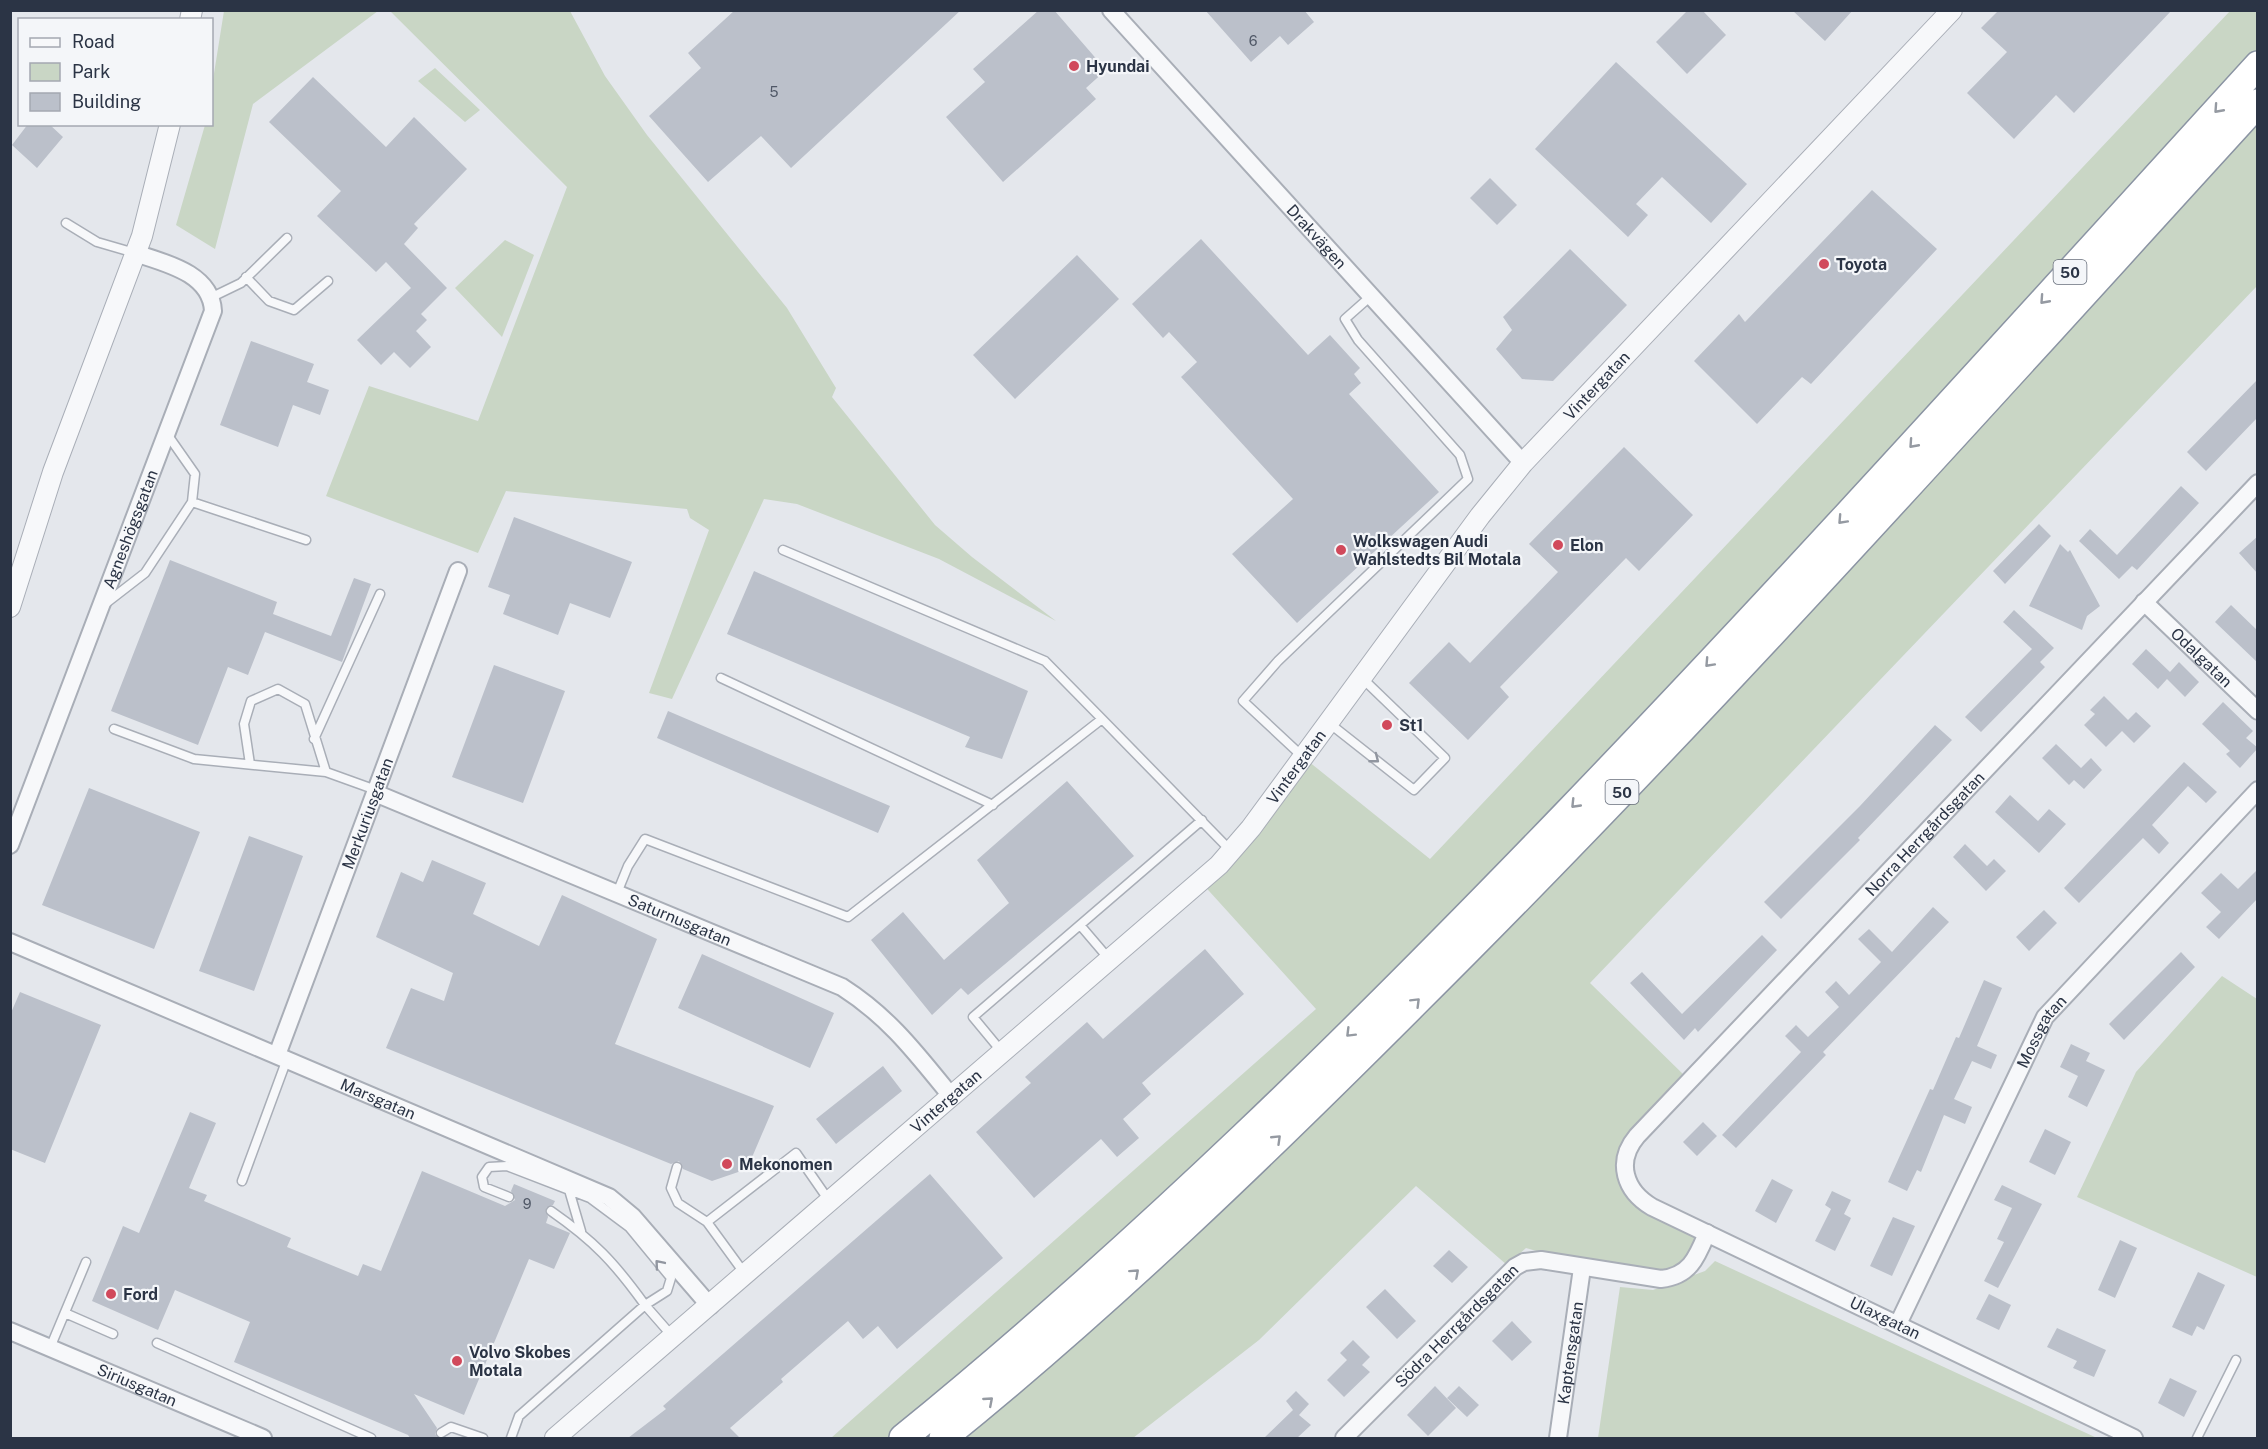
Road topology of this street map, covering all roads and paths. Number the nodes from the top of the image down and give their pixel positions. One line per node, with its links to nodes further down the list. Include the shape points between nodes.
1 (1111, 10): 11 (street, Drakvägen)
2 (1952, 10): 14 (street, Vintergatan)
3 (2258, 65): 76 (highway, 50, one-way to 76, via 1874,486 1486,897 1134,1240)
4 (2258, 103): 77 (highway, 50, one-way to 4, via 1135,1274 1231,1185 1503,916 1679,733)
5 (170, 126): 8 (street)
6 (66, 223): 8 (lane, via 97,242)
7 (287, 238): 9 (lane)
8 (135, 253): 12 (street, via 185,272 203,286); 22 (street, via 53,472)
9 (246, 276): 10 (lane, via 268,301 294,310); 12 (lane, via 236,286)
10 (328, 281)
11 (1371, 296): 14 (street, Drakvägen); 31 (lane, via 1345,319 1460,455 1468,478 1278,661 1243,701)
12 (210, 298): 13 (street, Agneshögsgatan, via 211,319)
13 (167, 434): 16 (lane, via 195,474); 23 (street, Agneshögsgatan)
14 (1523, 463): 24 (street, Vintergatan)
15 (2258, 483): 21 (street, Norra Herrgårdsgatan)
16 (192, 502): 17 (lane); 23 (lane, via 145,573)
17 (306, 540)
18 (783, 550): 27 (lane, via 1046,661)
19 (458, 571): 35 (street, Merkuriusgatan)
20 (380, 594): 30 (lane)
21 (2144, 602): 26 (street, Odalgatan); 50 (street, Norra Herrgårdsgatan, via 1637,1136 1624,1164)
22 (10, 607)
23 (100, 608): 38 (street, Agneshögsgatan)
24 (1361, 677): 28 (street, Vintergatan); 28 (lane, one-way to 24, via 1413,790 1445,758)
25 (721, 678): 36 (lane)
26 (2258, 711)
27 (1102, 719): 36 (lane); 37 (lane)
28 (1329, 723): 31 (street, Vintergatan)
29 (114, 729): 32 (lane, via 194,759)
30 (314, 739): 32 (lane, via 304,704 278,689 251,701 244,724); 33 (lane)
31 (1303, 757): 39 (street, Vintergatan)
32 (250, 764): 33 (lane)
33 (326, 772): 35 (lane)
34 (2258, 790): 63 (street, Mossgatan, via 2046,1017)
35 (375, 792): 40 (street, Saturnusgatan); 45 (street, Merkuriusgatan)
36 (993, 805): 40 (lane, via 848,917 645,838)
37 (1202, 820): 39 (lane); 41 (lane)
38 (10, 845)
39 (1232, 851): 43 (street, Vintergatan)
40 (617, 893): 46 (street, Saturnusgatan, via 842,987 892,1025)
41 (1080, 925): 43 (lane); 44 (lane, via 973,1017)
42 (10, 942): 45 (street, Marsgatan)
43 (1109, 959): 44 (street, Vintergatan)
44 (1002, 1052): 46 (street, Vintergatan)
45 (282, 1057): 48 (lane); 61 (street, Marsgatan, via 609,1197 633,1217)
46 (951, 1096): 52 (street, Vintergatan)
47 (677, 1167): 54 (lane, via 671,1188 678,1203)
48 (242, 1180)
49 (569, 1190): 51 (lane, via 507,1166 489,1167 482,1177 484,1187); 55 (lane); 60 (lane, one-way to 49, via 667,1291 671,1278 628,1227 590,1198)
50 (1636, 1196): 56 (street, Ulaxgatan)
51 (509, 1197)
52 (830, 1202): 54 (lane, via 796,1153); 59 (street, Vintergatan)
53 (551, 1211): 55 (lane)
54 (707, 1222): 59 (lane)
55 (581, 1232): 60 (lane, via 615,1263)
56 (1707, 1233): 58 (street, Södra Herrgårdsgatan, via 1692,1265 1672,1278); 63 (street, Ulaxgatan)
57 (86, 1262): 62 (lane)
58 (1582, 1268): 78 (street, Södra Herrgårdsgatan, via 1540,1260 1515,1268); 79 (street, Kaptensgatan)
59 (746, 1274): 61 (street, Vintergatan)
60 (645, 1305): 66 (lane); 74 (lane, via 519,1416)
61 (710, 1306): 66 (street, Vintergatan)
62 (65, 1313): 65 (lane); 68 (lane)
63 (1898, 1324): 80 (street, Ulaxgatan)
64 (10, 1331): 68 (street, Siriusgatan)
65 (113, 1334)
66 (673, 1337): 75 (street, Vintergatan)
67 (157, 1343): 72 (lane)
68 (50, 1348): 71 (street, Siriusgatan)
69 (2236, 1360): 81 (lane)
70 (441, 1434): 73 (lane, via 451,1426)
71 (264, 1438)
72 (371, 1438)
73 (483, 1438)
74 (511, 1438)
75 (555, 1438)
76 (903, 1438)
77 (943, 1438)
78 (1344, 1438)
79 (1558, 1438)
80 (2134, 1438)
81 (2197, 1438)

